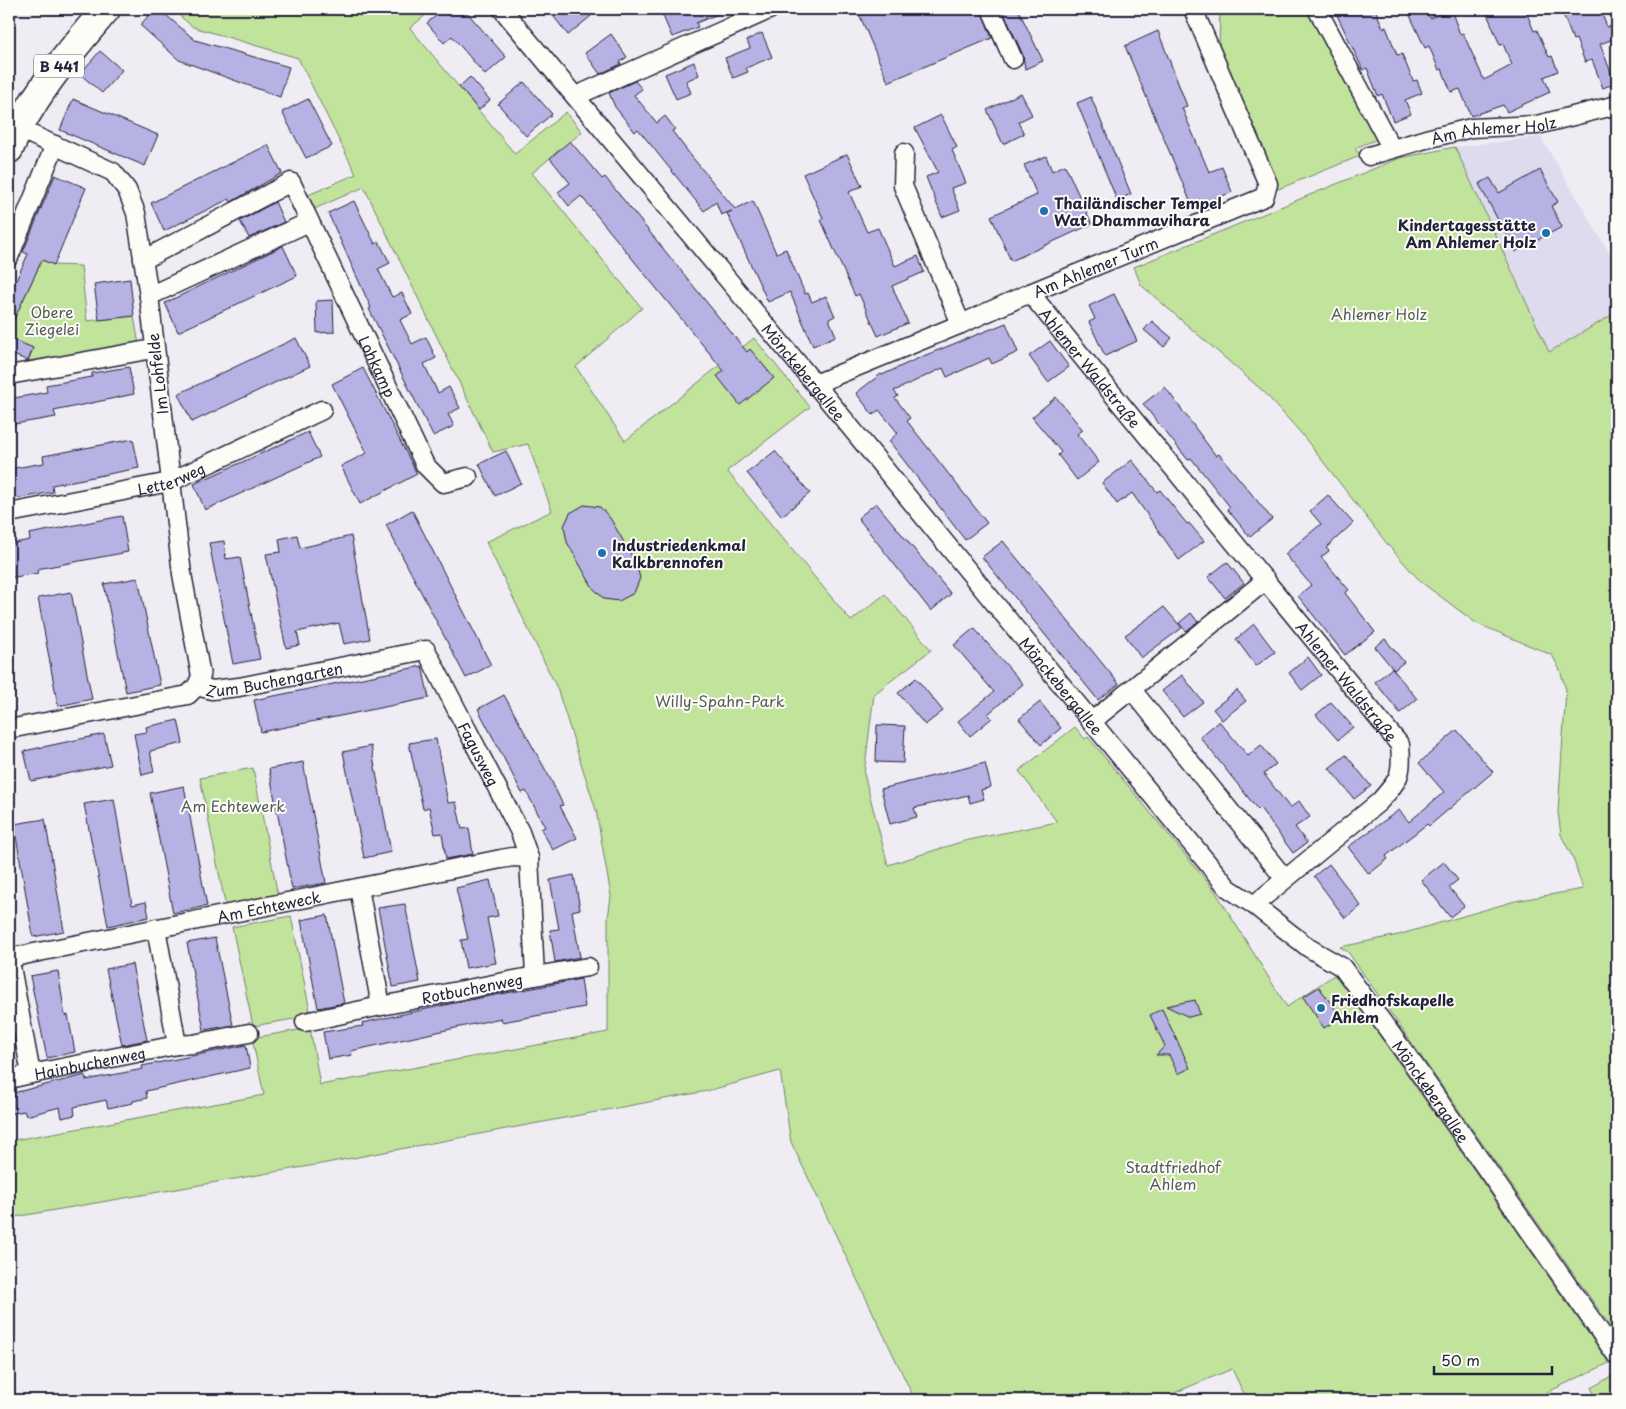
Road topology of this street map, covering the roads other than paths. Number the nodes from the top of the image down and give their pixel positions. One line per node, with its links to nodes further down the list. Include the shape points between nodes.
1 (106, 9): 10 (main road, B 441, via 38,94)
2 (502, 9): 8 (street, Mönckebergallee)
3 (771, 9): 8 (street)
4 (991, 9): 7 (street)
5 (1193, 9): 18 (street, Am Ahlemer Turm, via 1268,184 1264,197)
6 (1317, 9): 12 (street)
7 (1013, 59)
8 (576, 96): 23 (street, Mönckebergallee)
9 (1617, 105): 12 (street, Am Ahlemer Holz, via 1537,126 1471,128)
10 (12, 135): 11 (street, Im Lohfelde)
11 (55, 146): 16 (street); 17 (street, Im Lohfelde, via 113,172 127,190 136,213)
12 (1392, 149): 14 (street, Am Ahlemer Holz)
13 (904, 153): 20 (street, via 903,186)
14 (1369, 156)
15 (309, 222): 17 (street, Lohkamp, via 291,182); 19 (street); 25 (street, Lohkamp, via 425,465 443,483)
16 (9, 256)
17 (144, 260): 19 (street, Im Lohfelde)
18 (1030, 292): 20 (street, Am Ahlemer Turm); 28 (street, Ahlemer Waldstraße)
19 (148, 296): 21 (street, Im Lohfelde)
20 (961, 324): 23 (street, Am Ahlemer Turm)
21 (153, 348): 22 (street); 26 (street, Im Lohfelde)
22 (9, 375)
23 (815, 384): 32 (street, Mönckebergallee)
24 (322, 410): 26 (street, Letterweg)
25 (468, 477)
26 (170, 482): 27 (street, Letterweg); 30 (street, Im Lohfelde, via 182,574 201,676)
27 (9, 513)
28 (1266, 580): 31 (street); 35 (street, Ahlemer Waldstraße, via 1400,745 1402,768 1391,789 1379,802)
29 (426, 650): 30 (street, Zum Buchengarten, via 239,687 212,690); 34 (street, Fagusweg, via 520,832)
30 (197, 686): 33 (street, Zum Buchengarten, via 188,694)
31 (1132, 690): 32 (street); 35 (street)
32 (1091, 722): 37 (street, Mönckebergallee, via 1228,888)
33 (9, 729)
34 (529, 858): 36 (street, Am Echteweck, via 501,859); 41 (street, Rotbuchenweg)
35 (1285, 879): 37 (street, Ahlemer Waldstraße)
36 (359, 888): 38 (street, Am Echteweck); 42 (street)
37 (1254, 905): 48 (street, Mönckebergallee, via 1309,948 1342,967)
38 (156, 928): 39 (street, Am Echteweck); 45 (street)
39 (9, 957): 46 (street, Hainbuchenweg)
40 (588, 967): 41 (street)
41 (535, 976): 42 (street, Rotbuchenweg)
42 (381, 1006): 43 (street, Rotbuchenweg)
43 (305, 1022)
44 (249, 1033): 45 (street, Hainbuchenweg)
45 (177, 1045): 46 (street, Hainbuchenweg)
46 (31, 1074): 47 (street)
47 (9, 1078)
48 (1617, 1356)

